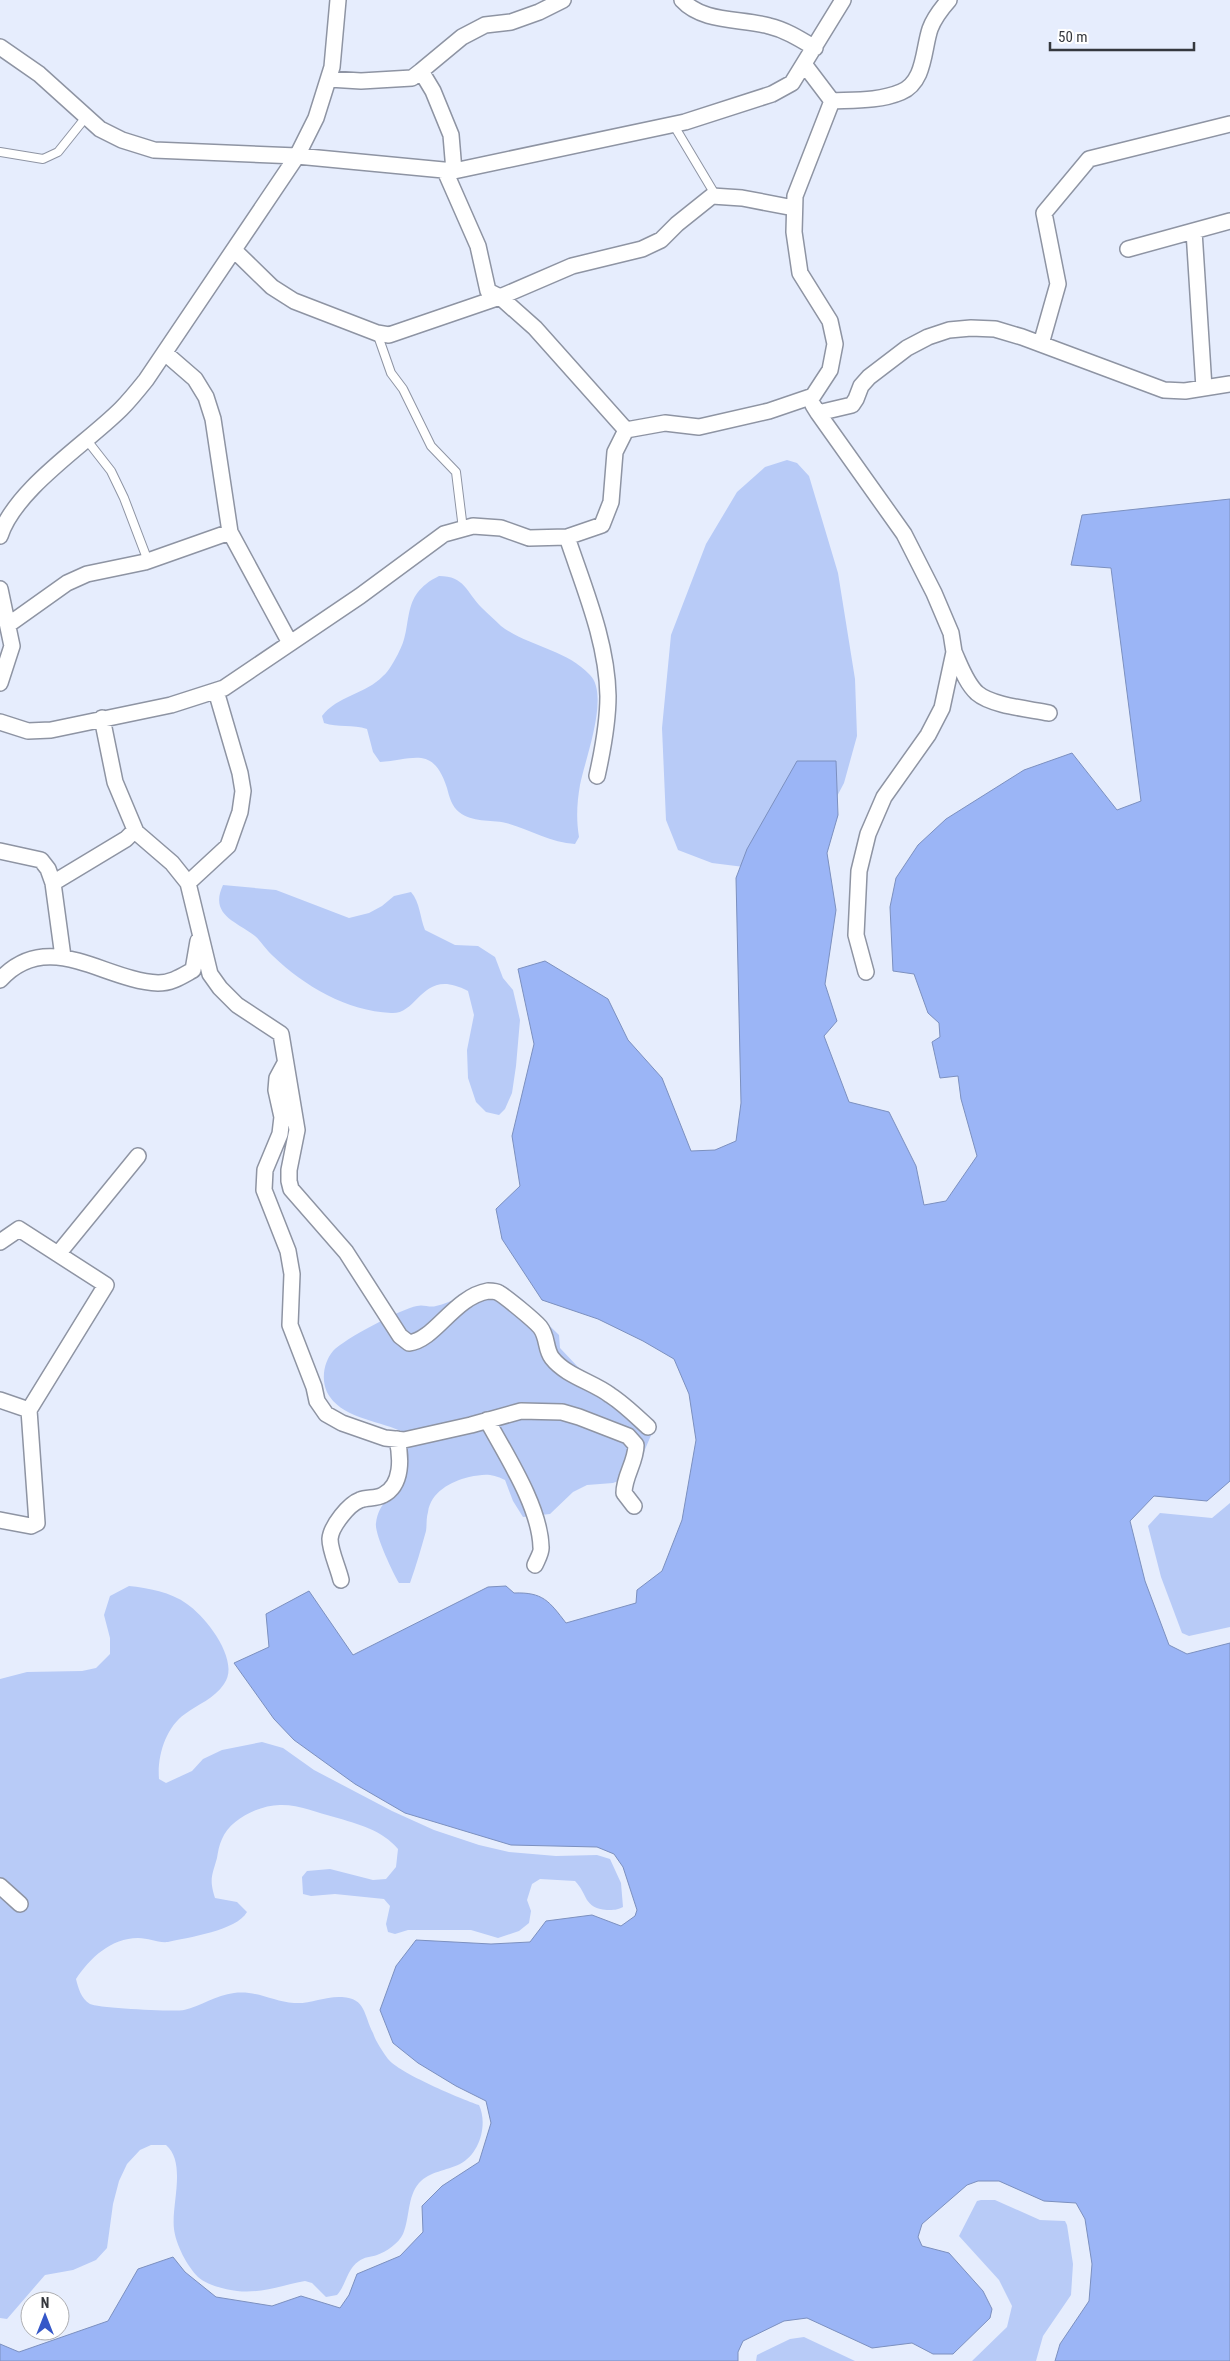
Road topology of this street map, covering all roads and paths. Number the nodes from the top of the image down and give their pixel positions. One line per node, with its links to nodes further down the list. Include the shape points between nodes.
1 (338, 0): 10 (street)
2 (563, 0): 9 (street, via 511,22 485,25 462,37)
3 (682, 0): 7 (street, via 695,11 711,16 770,26 793,34)
4 (843, 0): 7 (street)
5 (948, 0): 11 (street, via 930,29 920,72 912,85 901,92 876,99)
6 (0, 48): 12 (street, via 39,74)
7 (814, 48): 8 (street)
8 (804, 64): 11 (street); 13 (street, via 792,83 772,94)
9 (421, 71): 10 (street, via 412,78); 17 (street, via 452,135)
10 (328, 79): 16 (street, via 316,118)
11 (832, 101): 19 (street, via 795,196)
12 (86, 116): 15 (lane, via 58,152 43,159); 16 (street, via 100,129 154,150)
13 (673, 124): 17 (street); 18 (lane)
14 (1230, 124): 26 (street, via 1089,159 1044,213 1058,284)
15 (0, 152)
16 (297, 156): 17 (street); 23 (street)
17 (449, 171): 24 (street, via 478,246 488,292)
18 (716, 196): 19 (street); 24 (street, via 700,204 661,240 642,249 572,266)
19 (794, 208): 30 (street, via 800,273 830,321 835,344 830,370 814,396)
20 (1230, 222): 21 (street)
21 (1194, 231): 22 (street); 29 (street)
22 (1128, 249)
23 (234, 250): 25 (street, via 272,287 294,301); 27 (street)
24 (500, 297): 25 (street, via 389,335); 32 (street, via 534,328)
25 (377, 333): 35 (lane, via 391,373 403,389 431,446 456,472)
26 (1041, 344): 29 (street, via 1164,390); 31 (street, via 995,329 949,330 907,348 877,371 861,386 852,405)
27 (165, 353): 33 (street, via 121,409); 36 (street, via 195,379 206,397 213,419)
28 (1230, 384): 29 (street)
29 (1204, 388)
30 (808, 398): 31 (street); 32 (street, via 700,427 665,423)
31 (818, 413): 44 (street, via 908,541 951,633)
32 (626, 430): 38 (street, via 615,452 612,502 602,525)
33 (86, 439): 34 (street); 39 (lane, via 112,471)
34 (6, 509): 37 (street)
35 (463, 529): 38 (street, via 473,526 501,528 530,538); 42 (street, via 444,534)
36 (230, 532): 39 (street); 42 (street)
37 (0, 536)
38 (567, 537): 50 (street, via 598,628 604,657 607,727)
39 (148, 561): 41 (street, via 87,574)
40 (0, 589): 41 (street)
41 (8, 625): 43 (street)
42 (290, 643): 46 (street)
43 (6, 644): 45 (street, via 12,646)
44 (954, 652): 47 (street, via 965,676 976,692 987,700); 57 (street, via 942,708 928,735 884,797 868,834 860,871 856,935)
45 (0, 683)
46 (216, 691): 48 (street, via 171,705); 54 (street, via 240,773 243,791 240,812 228,846)
47 (1049, 713)
48 (102, 718): 49 (street, via 52,730 28,730); 51 (street, via 115,782)
49 (0, 722)
50 (597, 776)
51 (135, 830): 53 (street, via 126,839); 54 (street, via 172,863)
52 (0, 851): 53 (street, via 41,860)
53 (53, 884): 56 (street)
54 (188, 884): 55 (street)
55 (199, 934): 56 (street, via 193,970 174,981 158,983 129,978); 59 (street, via 210,974 237,1005 281,1034)
56 (62, 957): 58 (street, via 26,962)
57 (866, 972)
58 (0, 980)
59 (285, 1061): 66 (street, via 296,1130 289,1170 291,1189 346,1252 400,1336 410,1343 424,1339 452,1310 476,1296 489,1291 498,1292 540,1327 554,1361 609,1394); 67 (street, via 277,1078 276,1090 282,1117 280,1134 263,1178 268,1204 288,1251 292,1274 290,1326 317,1401 326,1414 366,1432)
60 (138, 1156): 62 (street)
61 (0, 1242): 62 (street, via 19,1229)
62 (58, 1254): 64 (street, via 106,1285)
63 (0, 1400): 64 (street)
64 (29, 1410): 69 (street, via 37,1523 31,1526)
65 (487, 1420): 67 (street); 68 (street, via 521,1412 562,1412 628,1436 636,1445 636,1454 624,1493); 70 (street, via 518,1476 535,1517 542,1548)
66 (648, 1427)
67 (397, 1439): 71 (street, via 401,1454 392,1488 384,1495 360,1500 339,1518 333,1529 330,1539)
68 (634, 1506)
69 (0, 1520)
70 (535, 1565)
71 (342, 1580)
72 (0, 1886): 73 (street)
73 (20, 1904)

